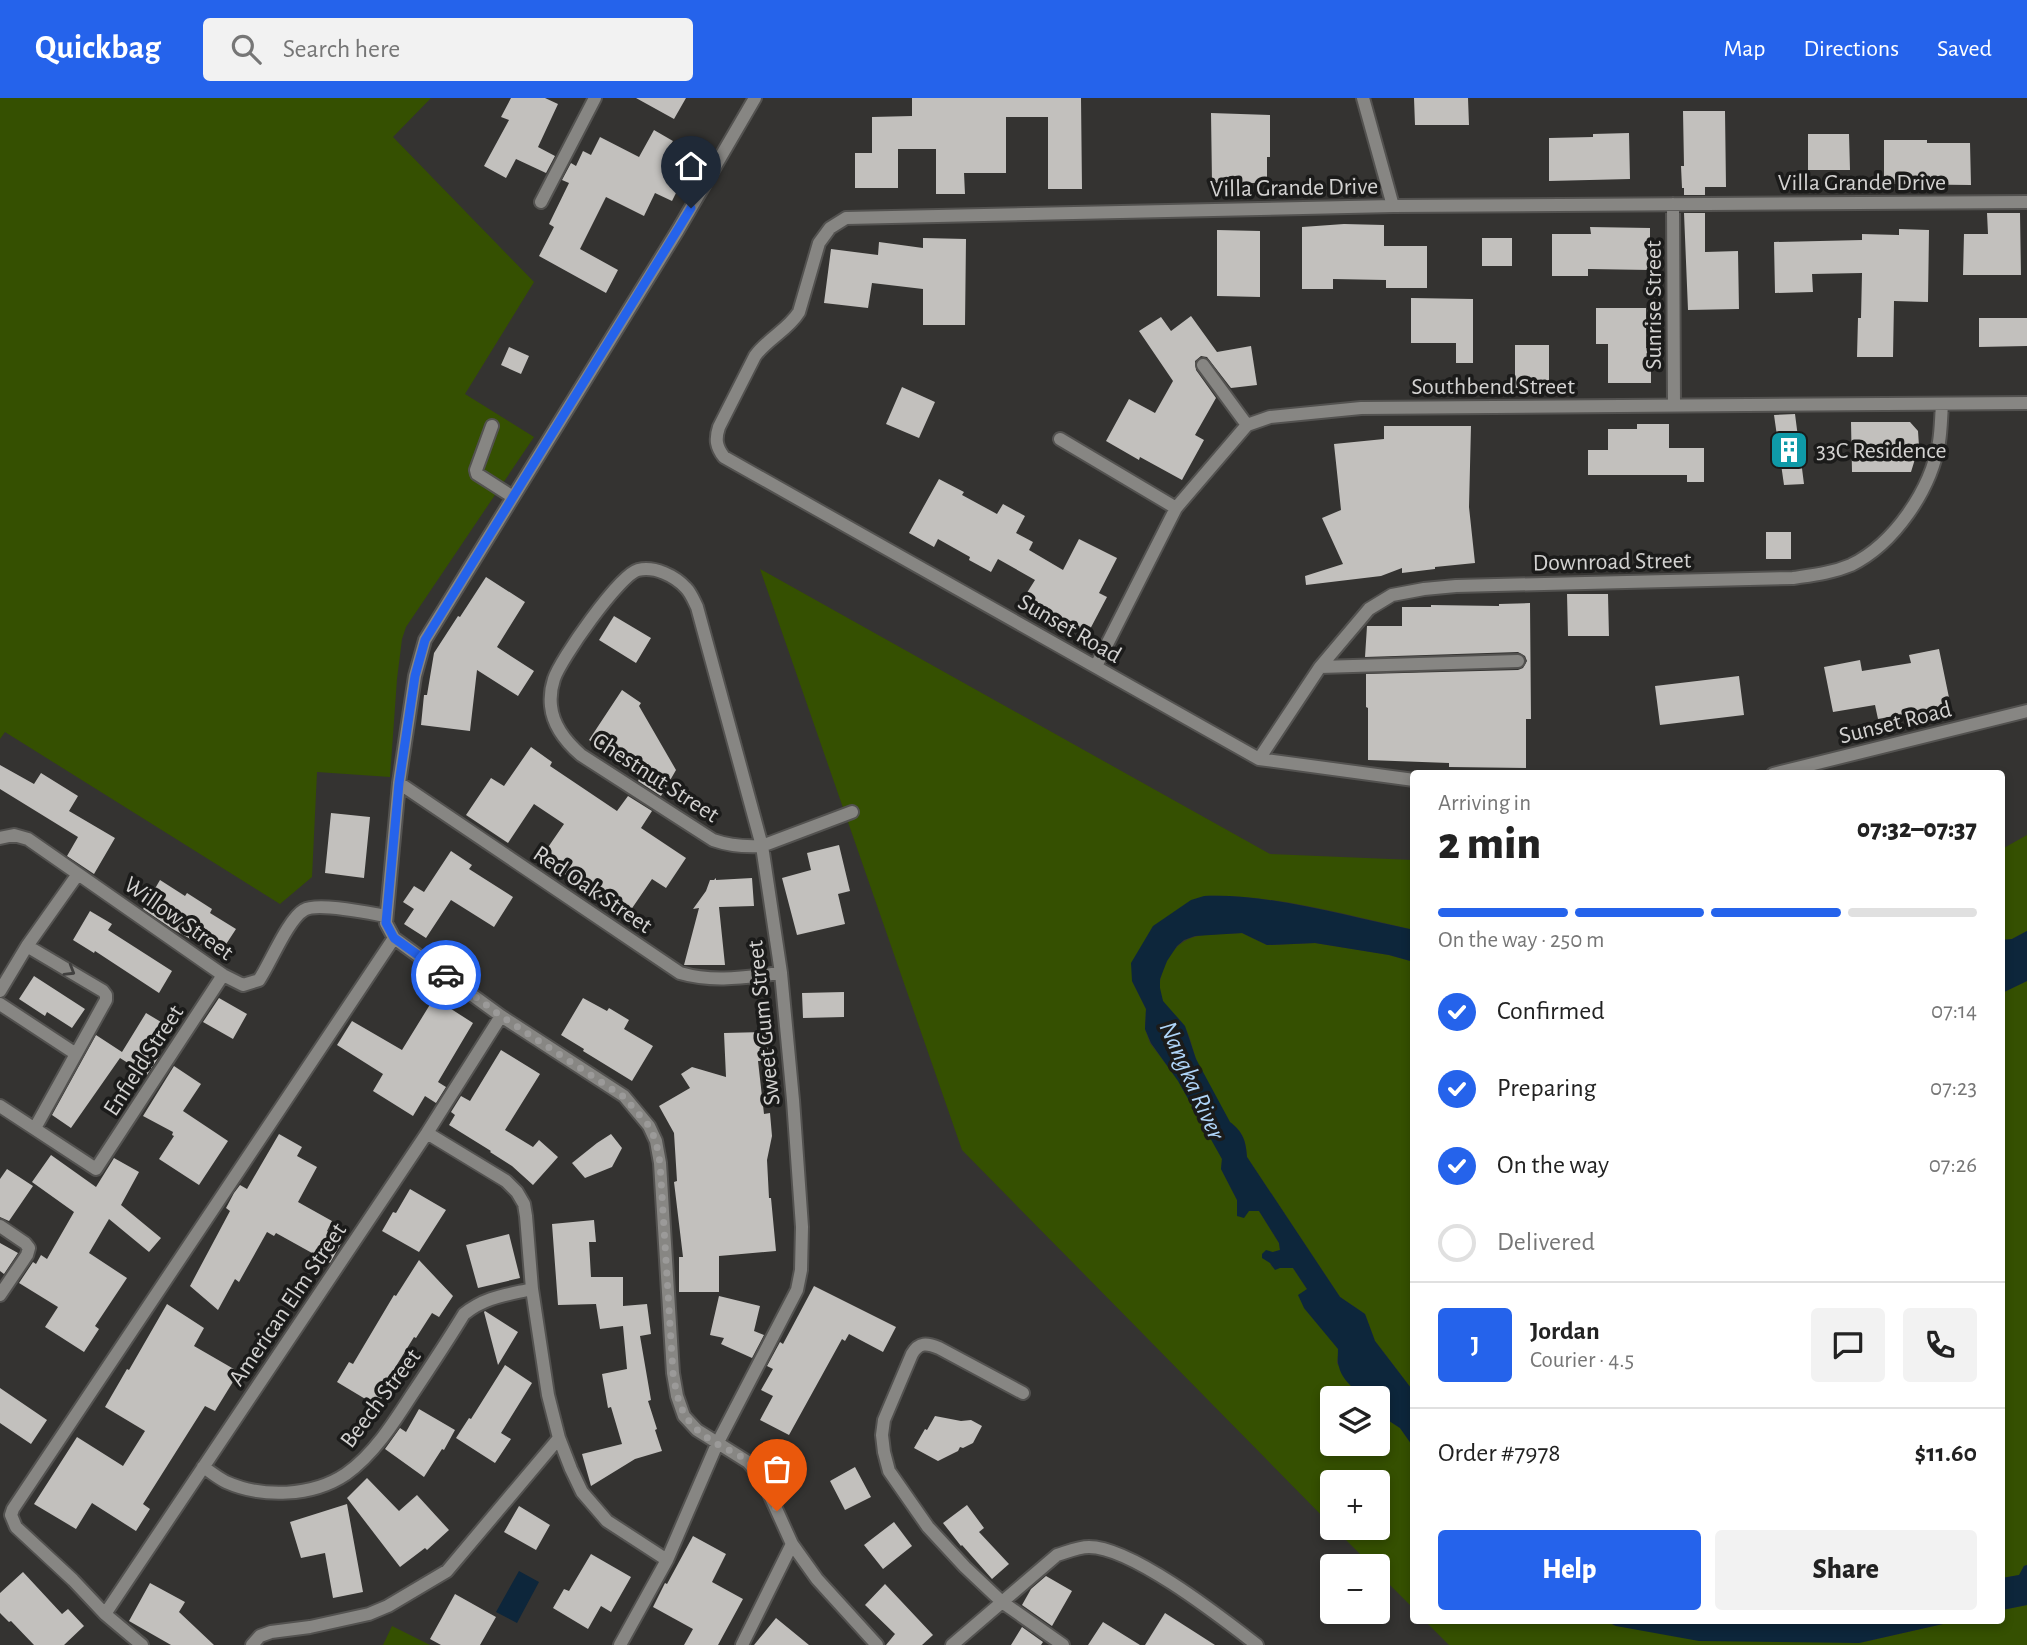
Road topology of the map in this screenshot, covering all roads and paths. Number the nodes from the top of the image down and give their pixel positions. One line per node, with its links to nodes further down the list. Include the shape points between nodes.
1 (595, 98): 4 (street)
2 (755, 98): 16 (street)
3 (1363, 98): 7 (street)
4 (541, 202)
5 (2027, 202): 6 (street, Villa Grande Drive)
6 (1673, 204): 7 (street, Villa Grande Drive); 10 (street, Sunrise Street)
7 (1393, 205): 15 (street, Villa Grande Drive, via 845,218 819,243 799,312 755,356 719,427 717,446)
8 (1203, 365): 12 (street)
9 (2027, 403): 11 (street, Southbend Street)
10 (1674, 405): 11 (street, Southbend Street); 12 (street, Southbend Street, via 1360,408 1270,417)
11 (1942, 405): 21 (street, Downroad Street, via 1939,443 1922,491 1894,532 1875,551 1850,565 1793,578 1456,586 1392,595 1368,609)
12 (1247, 425): 17 (street)
13 (492, 426): 16 (street, via 477,474)
14 (1060, 439): 17 (street)
15 (724, 457): 20 (street, Sunset Road)
16 (513, 497): 26 (street, via 425,640)
17 (1176, 508): 20 (street)
18 (688, 589): 29 (street, Sweet Gum Street, via 697,607); 29 (street, Chestnut Street, via 664,572 649,570 634,572 623,581 554,678 553,719 581,755 713,840 732,846)
19 (1518, 661): 21 (street)
20 (1096, 666): 23 (street, Sunset Road)
21 (1320, 667): 23 (street, Downroad Street)
22 (2027, 711): 24 (street, Sunset Road)
23 (1259, 759): 25 (street, Sunset Road)
24 (1789, 770)
25 (1410, 779)
26 (399, 783): 31 (street); 34 (street, Red Oak Street, via 680,973 713,979)
27 (852, 812): 29 (street, Chestnut Street)
28 (3, 837): 30 (street, Willow Street, via 28,839)
29 (762, 846): 34 (street, Sweet Gum Street)
30 (78, 874): 33 (street); 35 (street, Willow Street)
31 (386, 916): 32 (street); 35 (street, Willow Street, via 327,907 304,910 259,980 243,985)
32 (394, 938): 38 (street); 53 (street, via 10,1516)
33 (27, 946): 36 (street); 39 (street, one-way to 39, via 106,995)
34 (780, 973): 48 (street, Sweet Gum Street, via 802,1227 801,1270 797,1290)
35 (223, 975): 41 (street, Enfield Street, via 99,1167 91,1168)
36 (0, 990)
37 (0, 1004): 39 (street)
38 (501, 1016): 42 (street, American Elm Street); 48 (street, via 624,1097 649,1126 660,1163 677,1396 684,1416)
39 (76, 1054): 41 (street)
40 (0, 1106): 41 (street)
41 (35, 1128)
42 (427, 1133): 44 (street, via 517,1192 526,1216); 49 (street, American Elm Street)
43 (0, 1226): 45 (street, via 29,1248)
44 (532, 1289): 47 (street); 49 (street, Beech Street, via 488,1299 464,1314 388,1429 344,1476 295,1493 270,1493 225,1481)
45 (0, 1295)
46 (1023, 1393): 52 (street, via 939,1348 921,1345 912,1354 890,1403 882,1435 889,1471 901,1491 928,1527)
47 (559, 1438): 51 (street, via 582,1492 594,1507 607,1521); 55 (street, via 447,1571 369,1614 271,1632)
48 (717, 1444): 50 (street, via 748,1462 763,1480); 51 (street, Sweet Gum Street)
49 (203, 1467): 53 (street, American Elm Street)
50 (792, 1544): 57 (street); 58 (street)
51 (667, 1560): 56 (street, Sweet Gum Street)
52 (1002, 1602): 59 (street); 60 (street); 61 (street, via 1057,1555 1090,1547 1137,1563 1221,1616)
53 (105, 1614): 54 (street)
54 (142, 1645)
55 (253, 1645)
56 (620, 1645)
57 (742, 1645)
58 (877, 1645)
59 (952, 1645)
60 (1063, 1645)
61 (1257, 1645)

